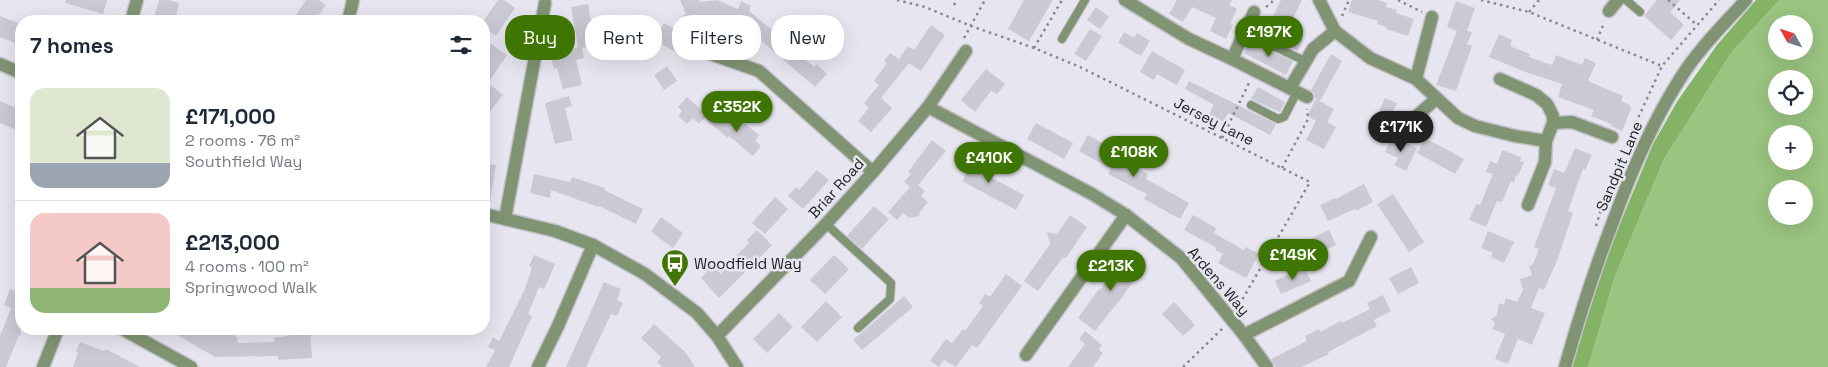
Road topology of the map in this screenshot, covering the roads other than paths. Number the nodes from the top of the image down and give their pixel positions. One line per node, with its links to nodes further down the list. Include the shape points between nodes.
1 (137, 0): 13 (street)
2 (352, 0): 14 (street)
3 (1085, 0): 18 (lane)
4 (1125, 0): 20 (street, via 1189,39)
5 (1319, 0): 16 (street)
6 (1618, 0): 10 (street)
7 (1626, 0): 12 (lane)
8 (1746, 0): 54 (street, Sandpit Lane, via 1710,39 1679,80 1648,134 1591,278)
9 (545, 3): 39 (street)
10 (1609, 11)
11 (1254, 12): 20 (street)
12 (1640, 12)
13 (133, 15)
14 (349, 15)
15 (1432, 17): 25 (street)
16 (1334, 31): 22 (street, via 1313,49); 25 (street, via 1370,58)
17 (1256, 38): 22 (lane)
18 (1062, 39)
19 (966, 51): 30 (street, Briar Road)
20 (1232, 59): 27 (street)
21 (728, 60): 35 (street, via 759,71)
22 (1305, 61): 27 (street)
23 (0, 64): 24 (street)
24 (15, 70)
25 (1416, 79): 28 (street)
26 (1500, 79): 32 (street, via 1536,95 1547,104)
27 (1298, 92): 29 (lane, via 1284,117 1278,119)
28 (1436, 99): 31 (street); 34 (street, via 1458,118 1474,126)
29 (1251, 105)
30 (928, 107): 35 (street, Briar Road); 38 (street, Ardens Way, via 1092,194)
31 (1412, 120)
32 (1553, 123): 33 (street, via 1572,122); 34 (street)
33 (1612, 136)
34 (1546, 141): 36 (street, via 1545,162)
35 (873, 172): 40 (street, Briar Road)
36 (1528, 205)
37 (490, 216): 39 (street)
38 (1126, 216): 46 (street, Ardens Way, via 1181,258); 48 (street)
39 (504, 219): 42 (street, via 555,231)
40 (826, 224): 43 (lane, via 890,283 890,299); 47 (street, Briar Road)
41 (1371, 237): 46 (street, via 1349,282)
42 (593, 246): 47 (street, via 645,274 697,313); 51 (street)
43 (858, 328)
44 (56, 335): 49 (street)
45 (133, 335): 50 (street)
46 (1244, 335): 53 (street, Ardens Way)
47 (717, 336): 52 (street)
48 (1026, 355)
49 (43, 367)
50 (191, 367)
51 (538, 367)
52 (737, 367)
53 (1267, 367)
54 (1565, 367)

